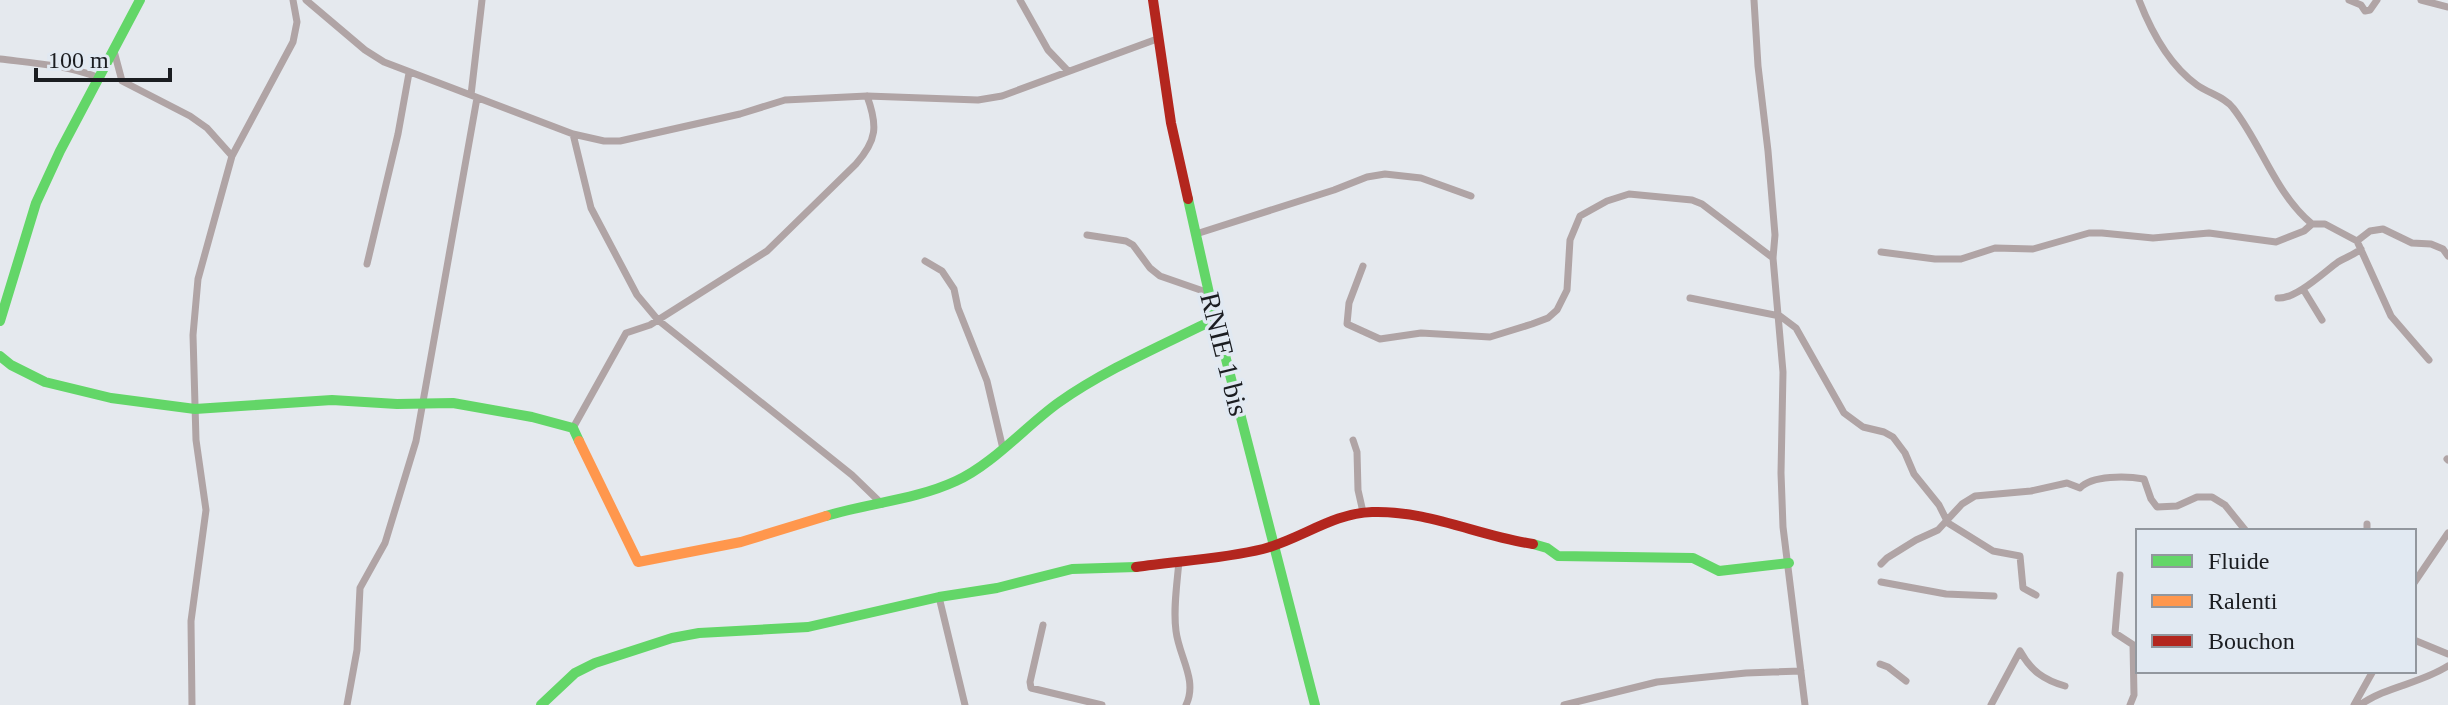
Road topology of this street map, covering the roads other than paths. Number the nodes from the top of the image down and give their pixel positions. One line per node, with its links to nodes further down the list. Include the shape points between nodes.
1 (140, 0): 14 (street)
2 (293, 0): 22 (street, via 297,22 289,54)
3 (306, 0): 17 (street, via 365,50)
4 (482, 0): 19 (street)
5 (1020, 0): 16 (street, via 1048,50)
6 (1153, 0): 13 (street, RNIE 1 bis)
7 (1754, 0): 30 (street)
8 (2139, 0): 24 (street, via 2163,50 2196,84 2232,105 2265,164)
9 (2349, 0): 10 (street, via 2365,11)
10 (2377, 0)
11 (2421, 0): 12 (street)
12 (2448, 7)
13 (1157, 39): 16 (street); 25 (street, RNIE 1 bis)
14 (114, 49): 18 (street); 22 (street, via 122,81 190,116)
15 (0, 59): 18 (street, via 67,67)
16 (1068, 71): 20 (street, via 978,100)
17 (409, 73): 19 (street); 32 (street)
18 (97, 77): 42 (street, via 35,207)
19 (474, 96): 21 (street); 45 (street)
20 (867, 96): 21 (street, via 785,100 620,141); 40 (street, via 875,116 874,134 856,164 767,251)
21 (573, 134): 40 (street, via 591,208 631,285)
22 (232, 156): 46 (street, via 198,279)
23 (1471, 196): 25 (street, via 1421,178 1385,174)
24 (2312, 224): 27 (street, via 2325,224); 28 (street, via 2276,242 2209,233 2153,238 2089,233 2033,249 1995,248 1961,259)
25 (1196, 234): 35 (street, RNIE 1 bis)
26 (1087, 235): 35 (street, via 1126,241 1160,276)
27 (2359, 245): 29 (street, via 2370,231 2383,229 2412,243 2431,244); 34 (street); 44 (street, via 2391,316)
28 (1881, 252)
29 (2448, 256)
30 (1773, 258): 33 (street, via 1702,204 1629,194 1580,216 1570,240 1567,290 1557,310 1532,324 1475,338 1421,333 1380,339 1347,324); 38 (street)
31 (925, 261): 49 (street, via 942,271 954,289 987,381)
32 (367, 264)
33 (1363, 266)
34 (2303, 289): 37 (street); 41 (street)
35 (1209, 293): 39 (street, RNIE 1 bis)
36 (1690, 298): 38 (street)
37 (2278, 298)
38 (1780, 316): 52 (street, via 1796,328 1844,413 1863,427 1893,437); 57 (street, via 1781,486)
39 (1215, 319): 49 (street, via 1098,378); 55 (street, RNIE 1 bis)
40 (658, 320): 47 (street, via 626,333); 50 (street)
41 (2322, 320)
42 (0, 321)
43 (0, 356): 46 (street, via 45,382 111,398)
44 (2429, 360)
45 (424, 404): 46 (street, via 332,400); 47 (street, via 453,403); 77 (street, via 385,543 360,588)
46 (195, 409): 76 (street, via 206,510 191,621)
47 (573, 428): 50 (street, via 638,562 741,542)
48 (1353, 440): 51 (street)
49 (1003, 449): 50 (street, via 957,481)
50 (882, 504)
51 (1363, 512): 55 (street, via 1346,514); 57 (street, via 1414,516 1540,544 1558,556 1693,558 1719,571)
52 (1948, 523): 53 (street, via 1975,496 2067,483 2080,488 2085,482 2132,477 2144,479 2157,507 2212,497); 58 (street); 62 (street, via 1993,551 2020,556 2023,588)
53 (2244, 529)
54 (2448, 533): 59 (street)
55 (1273, 547): 56 (street); 82 (street, RNIE 1 bis)
56 (1179, 561): 64 (street, via 1072,569); 81 (street, via 1175,630 1191,684)
57 (1789, 563): 71 (street)
58 (1881, 564)
59 (2418, 569)
60 (2120, 575): 67 (street, via 2115,633)
61 (1881, 582): 63 (street)
62 (2036, 595)
63 (1994, 596)
64 (939, 597): 78 (street, via 808,627 672,638 575,673); 79 (street)
65 (1043, 625): 80 (street, via 1031,688)
66 (2416, 641): 68 (street)
67 (2136, 646): 87 (street)
68 (2448, 654)
69 (1880, 664): 73 (street)
70 (2448, 666): 88 (street)
71 (1801, 671): 75 (street, via 1657,682); 85 (street)
72 (2372, 673): 88 (street)
73 (1906, 681)
74 (2065, 686): 86 (street, via 2034,672 2020,651)
75 (1598, 696): 83 (street); 84 (street)
76 (192, 705)
77 (347, 705)
78 (541, 705)
79 (965, 705)
80 (1102, 705)
81 (1186, 705)
82 (1315, 705)
83 (1564, 705)
84 (1597, 705)
85 (1805, 705)
86 (1991, 705)
87 (2130, 705)
88 (2357, 705)

